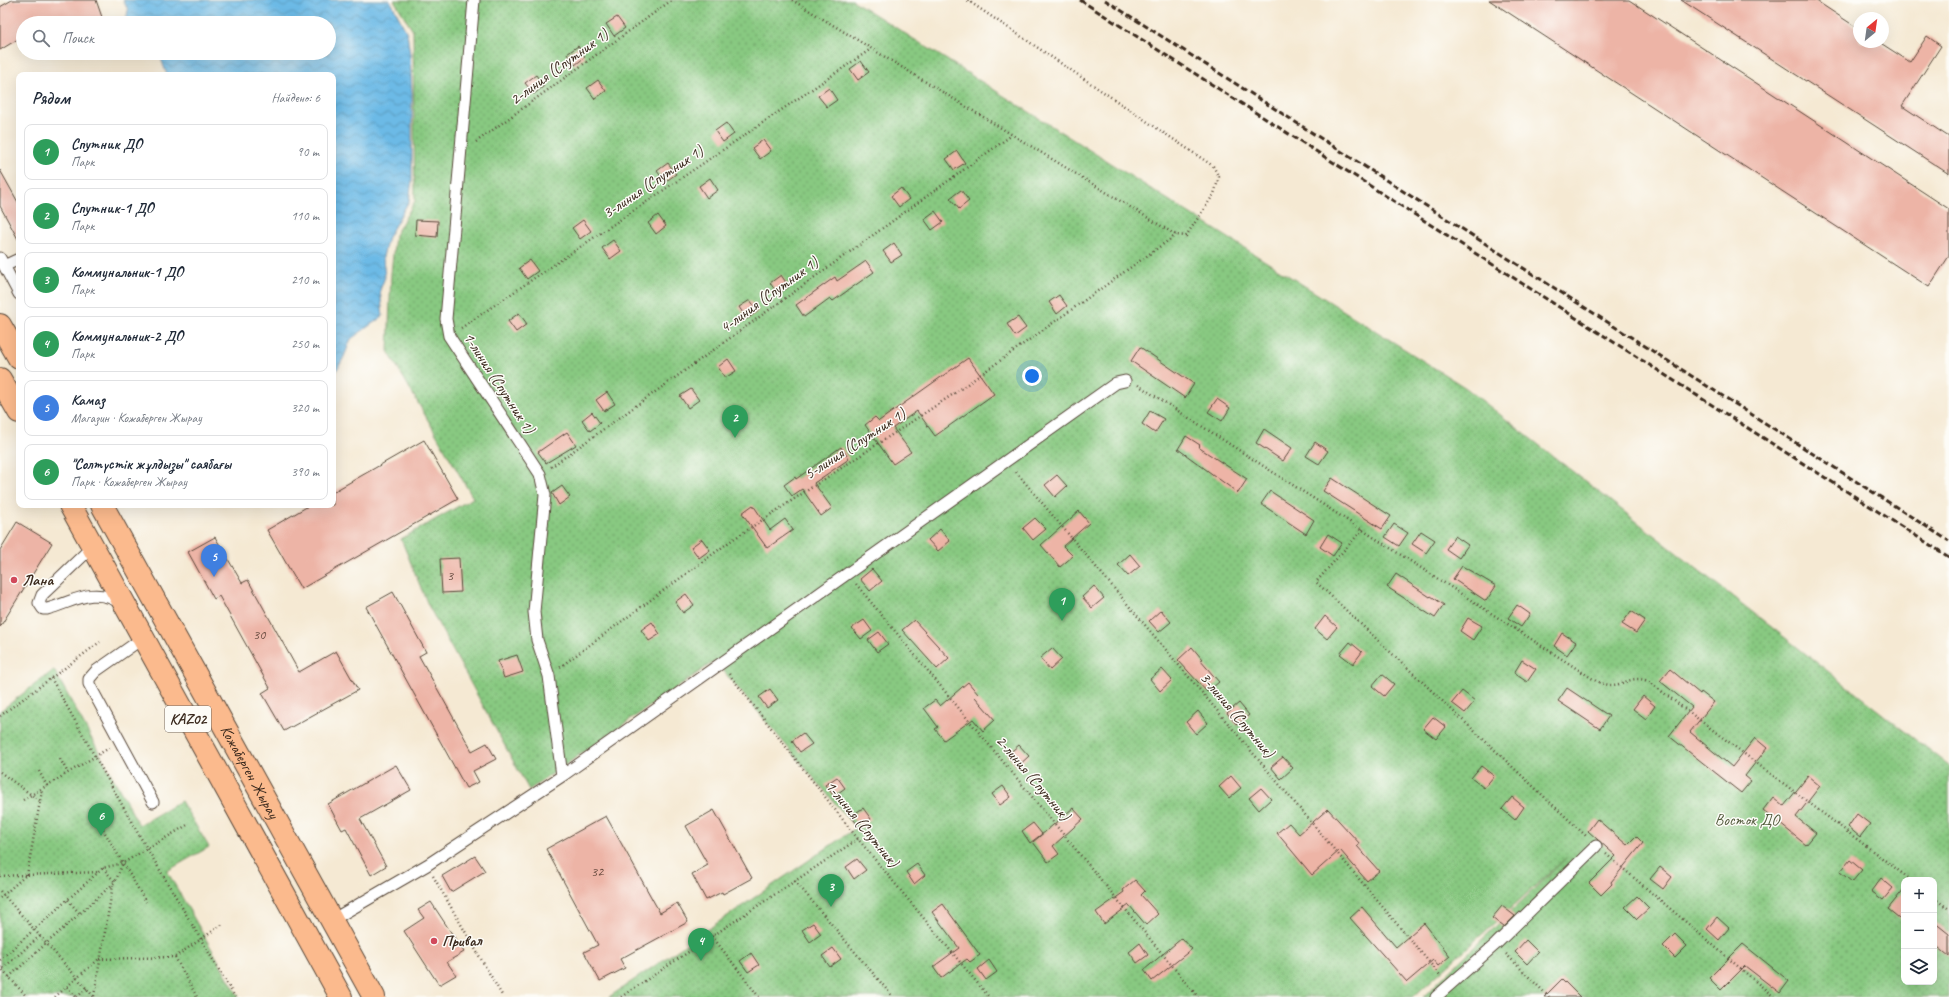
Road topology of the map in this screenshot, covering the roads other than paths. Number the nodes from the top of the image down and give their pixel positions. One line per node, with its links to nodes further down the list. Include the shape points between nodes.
1 (474, 0): 17 (lane, 1-линия (Спутник 1), via 446,319 449,336 540,474 545,494 534,612 537,640 549,676)
2 (16, 260): 3 (lane)
3 (2, 262): 4 (lane)
4 (16, 288)
5 (0, 325): 6 (highway)
6 (16, 353)
7 (0, 379): 9 (highway)
8 (1125, 381): 17 (lane, via 1116,383)
9 (16, 407)
10 (72, 508): 13 (highway, Кожаберген Жырау / KAZ02)
11 (104, 508): 14 (highway, Кожаберген Жырау / KAZ02)
12 (112, 508): 14 (lane)
13 (93, 546): 15 (highway, Кожаберген Жырау / KAZ02); 15 (lane, via 40,597 39,604 43,609 47,609 99,593 112,597)
14 (143, 577): 20 (highway, Кожаберген Жырау / KAZ02)
15 (126, 607): 16 (highway, Кожаберген Жырау / KAZ02)
16 (143, 638): 18 (lane, via 96,671 89,679 90,689); 21 (highway, Кожаберген Жырау / KAZ02)
17 (562, 776): 20 (lane, via 427,865)
18 (153, 802)
19 (1596, 846): 23 (lane, via 1496,944)
20 (332, 920): 22 (highway, Кожаберген Жырау / KAZ02)
21 (341, 997)
22 (374, 997)
23 (1436, 997)

